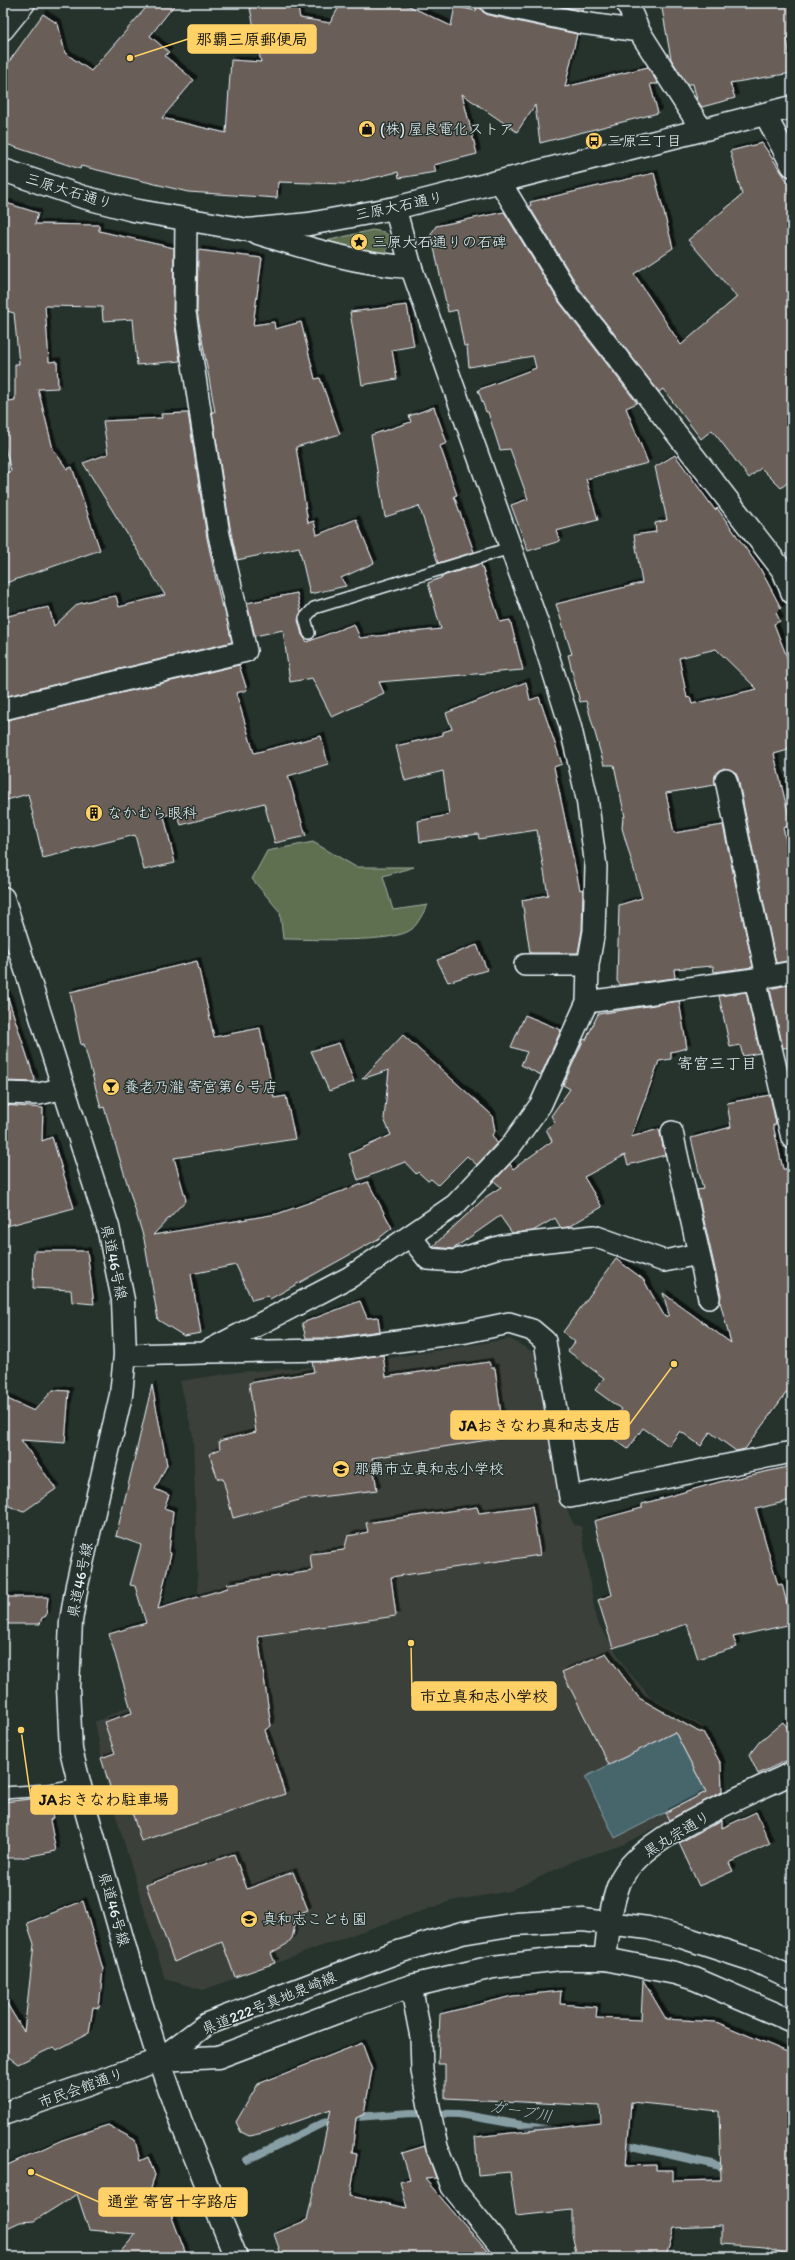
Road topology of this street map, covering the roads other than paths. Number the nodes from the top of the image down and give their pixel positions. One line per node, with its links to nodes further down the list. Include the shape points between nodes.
1 (24, 3): 4 (main road)
2 (491, 3): 5 (street)
3 (628, 3): 5 (street)
4 (3, 29)
5 (639, 31): 8 (street)
6 (792, 107): 7 (main road, 三原大石通り)
7 (765, 114): 8 (main road, 三原大石通り); 9 (street)
8 (702, 130): 11 (main road, 三原大石通り)
9 (792, 166)
10 (3, 170): 13 (main road, 三原大石通り, via 83,197)
11 (500, 182): 12 (main road, 三原大石通り); 17 (street, via 569,295 783,571)
12 (395, 208): 14 (main road, 三原大石通り, via 309,224); 15 (street)
13 (186, 221): 14 (main road, 三原大石通り); 19 (street, via 185,312 219,535 246,651)
14 (248, 230): 15 (main road, via 300,246 392,266)
15 (411, 267): 16 (street)
16 (510, 548): 18 (lane, via 314,608 305,618); 23 (street, via 570,725 587,798 596,867 594,931)
17 (792, 592)
18 (309, 633)
19 (3, 709)
20 (726, 780): 25 (street)
21 (3, 898): 27 (main road, 県道46号線)
22 (525, 965): 23 (street)
23 (588, 965): 26 (street)
24 (792, 972): 25 (street)
25 (761, 978): 26 (street); 28 (street)
26 (587, 1002): 32 (street, via 541,1104 510,1147 456,1205)
27 (64, 1088): 29 (street, via 39,1094); 36 (main road, 県道46号線, via 116,1258 123,1300)
28 (787, 1092): 31 (street)
29 (3, 1093)
30 (672, 1132): 33 (street)
31 (792, 1138)
32 (410, 1236): 33 (street, via 428,1259 448,1261 502,1246 594,1236 664,1261); 35 (street, via 350,1277)
33 (699, 1254): 34 (street)
34 (709, 1298)
35 (204, 1352): 36 (street); 37 (street, via 331,1350 466,1332 509,1323 532,1330 545,1342 570,1497)
36 (125, 1355): 39 (main road, 県道46号線, via 121,1395 78,1585 68,1658 68,1724)
37 (792, 1452)
38 (792, 1773): 41 (main road, 黒丸宗通り, via 677,1830 649,1847 629,1866 619,1883)
39 (79, 1784): 40 (lane, via 49,1790); 46 (main road, 県道46号線, via 133,1980)
40 (3, 1793)
41 (609, 1922): 42 (main road, 黒丸宗通り); 43 (main road, 県道222号真地泉崎線, via 682,1937 756,1961); 46 (main road, 県道222号真地泉崎線, via 567,1919 516,1924 462,1934 395,1953 207,2024)
42 (605, 1959): 44 (main road, 県道222号真地泉崎線, via 524,1961); 45 (main road, 県道222号真地泉崎線, via 639,1964 695,1979)
43 (792, 1978)
44 (411, 1986): 46 (main road, 県道222号真地泉崎線, via 218,2057); 49 (street, via 421,2037 422,2071 437,2147 452,2187)
45 (792, 2021)
46 (159, 2060): 47 (main road, 市民会館通り); 48 (main road, 県道46号線, via 181,2122)
47 (3, 2114)
48 (236, 2257)
49 (509, 2257)

